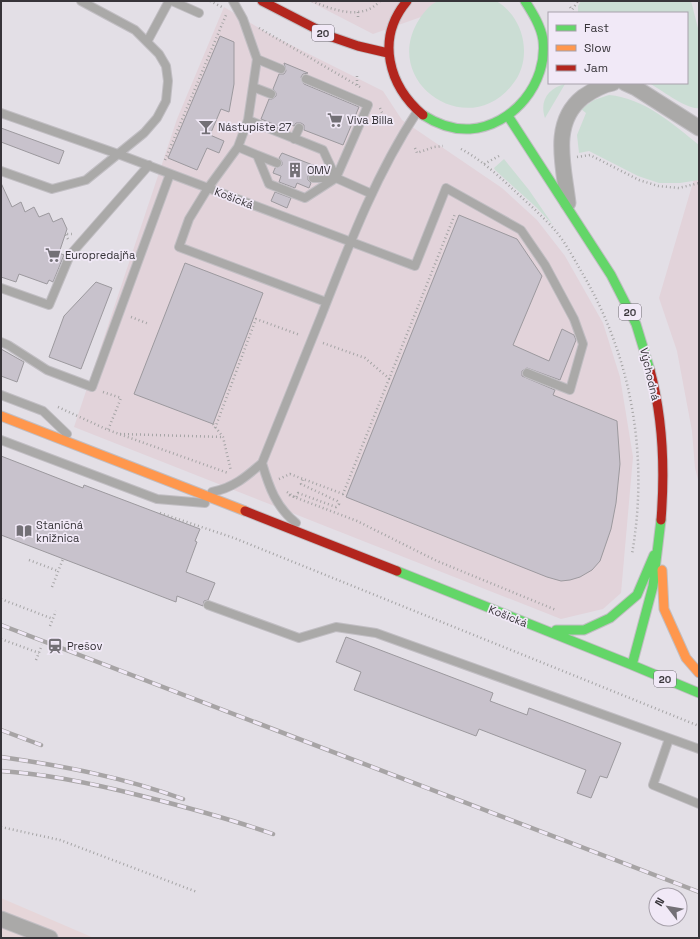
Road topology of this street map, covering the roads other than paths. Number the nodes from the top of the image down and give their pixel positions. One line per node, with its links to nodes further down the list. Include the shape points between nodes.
1 (81, 1): 8 (lane, via 135,30)
2 (171, 1): 7 (lane); 8 (lane)
3 (233, 1): 10 (lane, via 243,19)
4 (262, 1): 9 (main road, 20, via 332,38)
5 (408, 1): 9 (main road, via 402,6 392,28)
6 (525, 1): 11 (main road, via 536,19 543,39)
7 (199, 13)
8 (147, 42): 26 (lane, via 166,66 166,101 157,118)
9 (388, 53): 18 (main road, via 395,82 402,95)
10 (257, 59): 12 (lane); 16 (lane)
11 (546, 62): 20 (main road, via 537,83 524,102)
12 (281, 69)
13 (306, 79): 33 (lane, via 316,86 368,105)
14 (605, 84): 36 (street, via 576,103 565,119 561,138)
15 (627, 84): 23 (street)
16 (253, 87): 17 (lane); 21 (lane)
17 (271, 94)
18 (417, 112): 20 (main road, via 438,124 462,129 486,126); 35 (lane, Košická, via 403,133)
19 (1, 113): 26 (lane, Košická)
20 (508, 116): 36 (main road, Východná / 20)
21 (248, 120): 24 (lane); 25 (lane)
22 (299, 128): 24 (lane)
23 (699, 128)
24 (294, 139): 33 (lane, via 323,150)
25 (238, 147): 27 (lane); 34 (lane)
26 (118, 154): 29 (lane, Košická); 30 (lane, via 86,180 52,189)
27 (258, 155): 28 (lane); 33 (lane, via 269,184 305,198)
28 (277, 163)
29 (149, 166): 31 (lane, Košická); 38 (lane, via 70,255 49,305)
30 (1, 171)
31 (170, 174): 34 (lane, Košická); 40 (lane, via 92,387 47,370)
32 (313, 178): 33 (lane)
33 (336, 178): 35 (lane)
34 (208, 188): 37 (lane, Košická); 39 (lane, via 189,219 179,247)
35 (372, 194): 37 (lane, Košická)
36 (568, 206): 50 (main road, Východná / 20, via 624,295 642,341 653,380 661,429 664,480)
37 (350, 242): 39 (lane, Košická); 41 (lane, via 416,266 446,188 521,230 545,264 574,319 582,344 570,390)
38 (1, 288)
39 (326, 302): 46 (lane, Košická)
40 (1, 342)
41 (527, 373)
42 (1, 395): 45 (lane, via 43,411)
43 (1, 416): 45 (main road, Košická)
44 (1, 440): 48 (lane, via 156,499)
45 (79, 446): 47 (main road, Košická)
46 (262, 463): 47 (lane, Košická, via 226,490); 49 (lane, Košická, via 276,502 289,517)
47 (202, 493): 48 (main road, Košická)
48 (234, 506): 49 (main road, Košická)
49 (317, 539): 52 (main road, Košická)
50 (660, 539): 52 (main road, via 637,595 610,618 584,630); 53 (main road, Východná / 20, via 641,638); 54 (main road, via 664,609 686,658)
51 (208, 605): 56 (lane, via 299,638 336,627 376,633)
52 (545, 630): 53 (main road, Košická)
53 (632, 665): 55 (main road, Košická / 20)
54 (699, 673)
55 (699, 693)
56 (669, 739): 57 (lane); 58 (lane, via 653,785)
57 (699, 748)
58 (699, 804)
59 (1, 919): 60 (street)
60 (50, 938)

